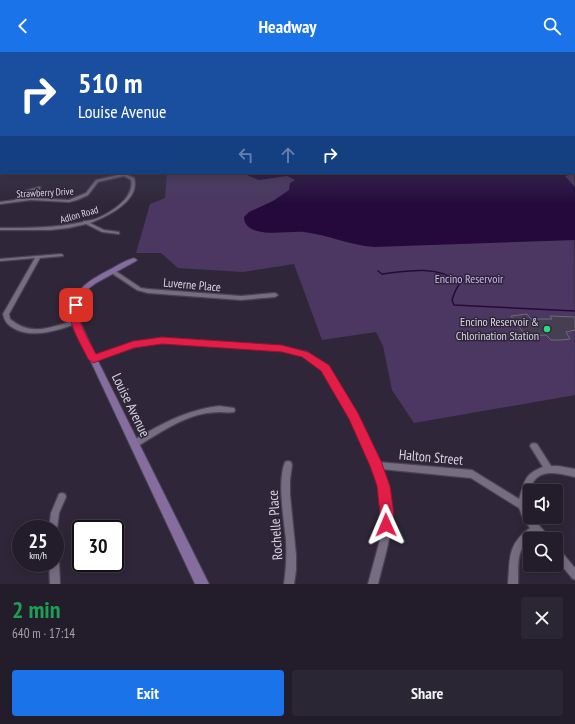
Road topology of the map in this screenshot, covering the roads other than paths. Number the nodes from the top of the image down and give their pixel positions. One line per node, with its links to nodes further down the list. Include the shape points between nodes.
1 (126, 174): 3 (street, Strawberry Drive, via 96,181 87,194 76,199); 5 (street, Adlon Road, via 134,183 129,197 118,208)
2 (39, 188): 3 (street, via 26,192)
3 (17, 200): 4 (street, Strawberry Drive)
4 (0, 203)
5 (85, 222): 6 (street, Adlon Road, via 39,230); 7 (street, via 103,231)
6 (0, 229)
7 (118, 233)
8 (62, 255): 9 (street)
9 (38, 258): 10 (street); 14 (street, via 9,308 7,320 21,330 34,332)
10 (0, 260)
11 (134, 260): 12 (street, Louise Avenue)
12 (112, 271): 13 (street, Luverne Place, via 148,292 241,298); 14 (street, Louise Avenue, via 93,281 79,295 74,311)
13 (275, 294)
14 (76, 322): 15 (street, Louise Avenue)
15 (93, 359): 17 (street, Louise Avenue); 20 (street, via 133,345 162,340 282,349 305,354 325,368 354,416)
16 (232, 410): 17 (street, via 215,408 196,412)
17 (135, 444): 31 (street, Louise Avenue)
18 (534, 446): 21 (street)
19 (288, 465): 32 (street, Rochelle Place, via 285,480 290,555)
20 (376, 465): 24 (street, Halton Street, via 472,474); 33 (street, via 384,486 387,514 381,556)
21 (549, 469): 22 (street); 24 (street, via 537,472 527,481)
22 (575, 472)
23 (62, 497): 25 (street)
24 (522, 505): 26 (street)
25 (54, 520)
26 (535, 530): 34 (street, via 518,542)
27 (563, 560): 29 (street)
28 (54, 572): 30 (street)
29 (575, 575)
30 (55, 584)
31 (202, 584)
32 (289, 584)
33 (373, 584)
34 (513, 584)

